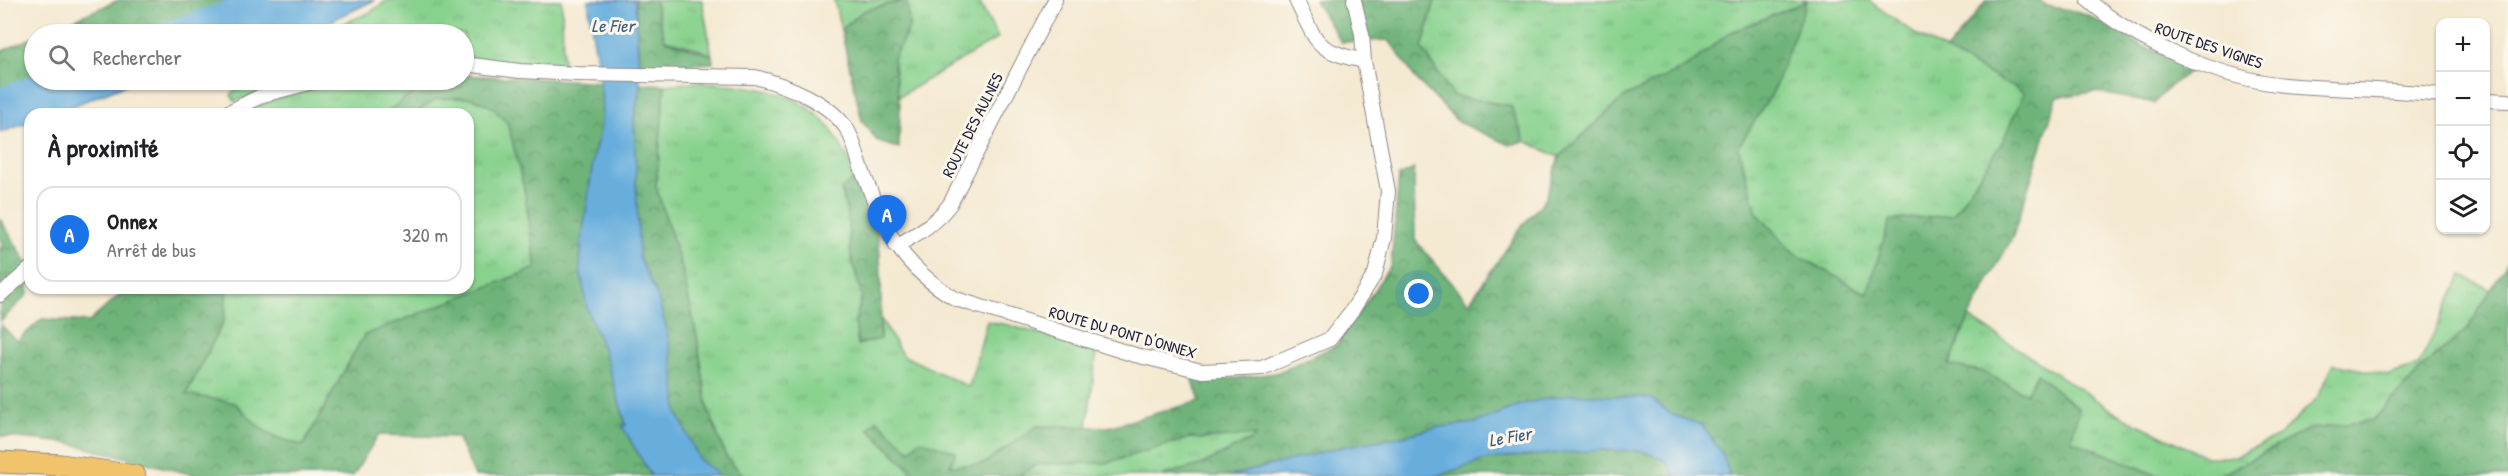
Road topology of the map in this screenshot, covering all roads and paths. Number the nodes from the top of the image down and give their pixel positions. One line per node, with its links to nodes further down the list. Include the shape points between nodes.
1 (1055, 0): 12 (street, ROUTE DES AULNES, via 950,204 940,218)
2 (1296, 0): 5 (street, via 1320,45 1334,55)
3 (1354, 0): 5 (street, ROUTE DU PONT D'ONNEX)
4 (2088, 0): 8 (street, ROUTE DES VIGNES, via 2144,40 2249,79)
5 (1364, 61): 12 (street, ROUTE DU PONT D'ONNEX, via 1388,191 1384,238 1375,274 1330,339 1293,356 1262,368 1202,371 1135,355 956,299 934,286)
6 (474, 65): 12 (street, ROUTE DU PONT D'ONNEX, via 578,74 756,77 780,83 830,112 848,131 880,217)
7 (282, 90): 11 (street)
8 (2436, 95)
9 (2490, 100): 10 (street)
10 (2508, 101)
11 (237, 108)
12 (896, 246)
13 (24, 274): 14 (street)
14 (0, 295)
15 (0, 462): 16 (highway, via 61,465)
16 (135, 476)

